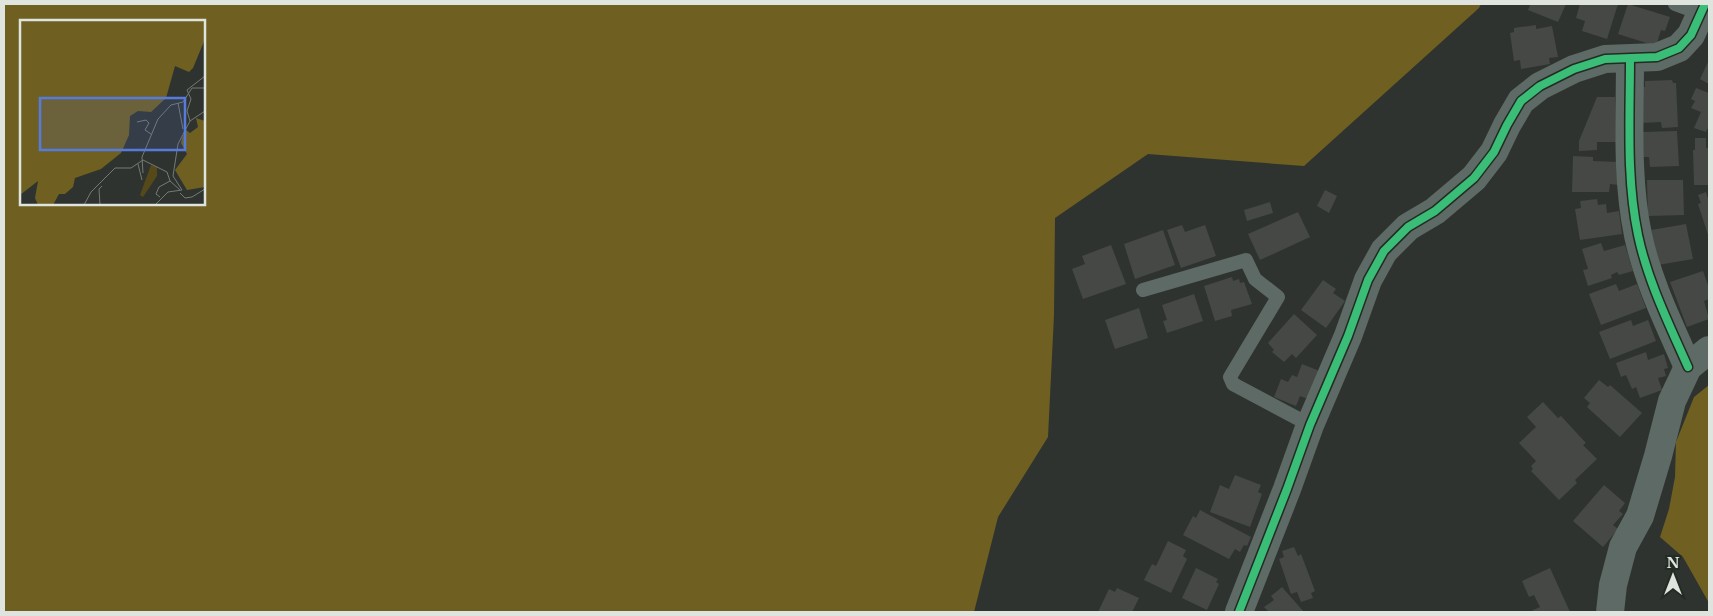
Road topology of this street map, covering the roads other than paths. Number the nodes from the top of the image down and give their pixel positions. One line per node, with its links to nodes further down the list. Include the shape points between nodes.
1 (1675, 4): 2 (lane)
2 (1703, 9): 3 (street, via 1691,35 1679,48 1657,57)
3 (1630, 59): 6 (street, via 1632,187 1638,235 1656,296); 7 (street, via 1605,59 1574,69 1540,86 1521,101 1494,152 1474,178 1435,211 1408,227 1384,251 1368,280)
4 (1143, 290): 7 (lane, via 1246,260 1255,279 1278,297 1230,377 1233,384)
5 (1709, 350): 6 (street)
6 (1688, 368): 9 (street, via 1672,401 1640,516 1623,547)
7 (1310, 425): 8 (street)
8 (1238, 612)
9 (1610, 612)

